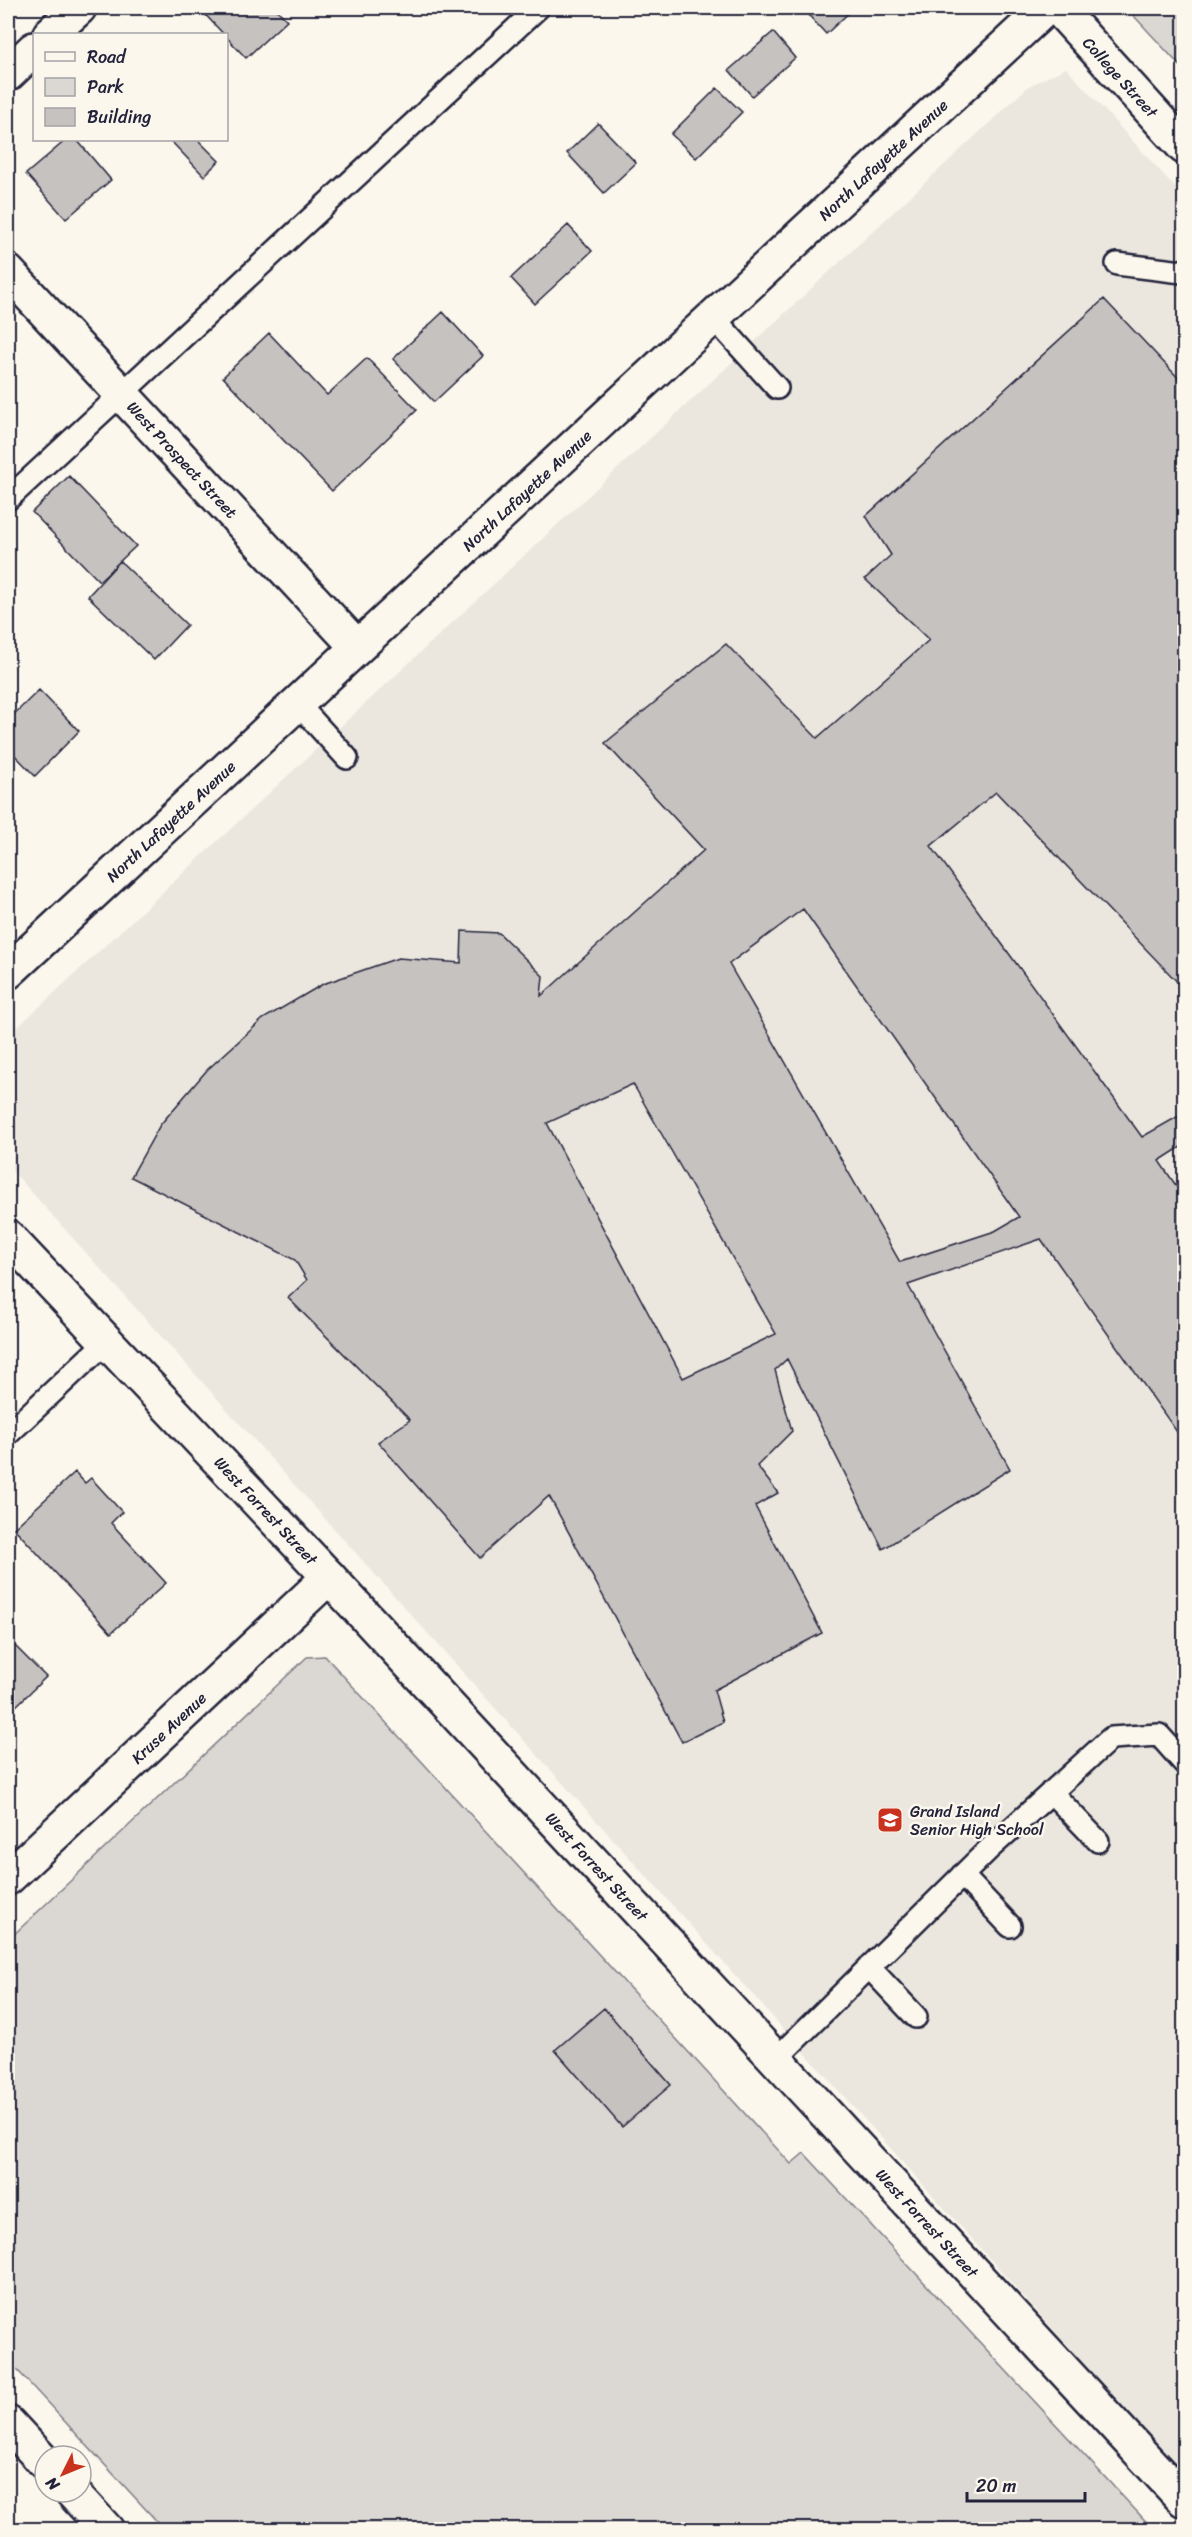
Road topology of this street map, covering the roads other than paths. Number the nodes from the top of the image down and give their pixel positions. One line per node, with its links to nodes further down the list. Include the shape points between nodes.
1 (80, 8): 5 (street)
2 (538, 8): 14 (lane)
3 (1046, 8): 12 (street, North Lafayette Avenue)
4 (1058, 8): 8 (street, College Street)
5 (51, 33)
6 (33, 50): 7 (street)
7 (8, 74)
8 (1185, 147)
9 (1117, 264): 10 (lane)
10 (1185, 270)
11 (8, 272): 14 (street, West Prospect Street)
12 (713, 317): 13 (lane); 16 (street, North Lafayette Avenue)
13 (777, 388)
14 (121, 394): 15 (lane); 16 (street, West Prospect Street)
15 (8, 499)
16 (357, 647): 17 (street, North Lafayette Avenue)
17 (297, 703): 18 (lane); 19 (street, North Lafayette Avenue)
18 (347, 758)
19 (8, 972)
20 (8, 1237): 21 (street, West Forrest Street)
21 (107, 1341): 22 (lane); 23 (street, West Forrest Street)
22 (8, 1434)
23 (329, 1577): 28 (street, Kruse Avenue); 32 (street, West Forrest Street)
24 (1185, 1763): 25 (lane, via 1159,1735 1111,1738)
25 (1050, 1792): 26 (lane); 27 (lane)
26 (1098, 1841)
27 (962, 1875): 29 (lane); 30 (lane)
28 (8, 1878)
29 (1010, 1926)
30 (869, 1967): 31 (lane); 32 (lane)
31 (916, 2017)
32 (776, 2059): 35 (street, West Forrest Street)
33 (8, 2423): 34 (street)
34 (33, 2450)
35 (1185, 2500)
36 (83, 2504): 37 (street)
37 (107, 2529)

